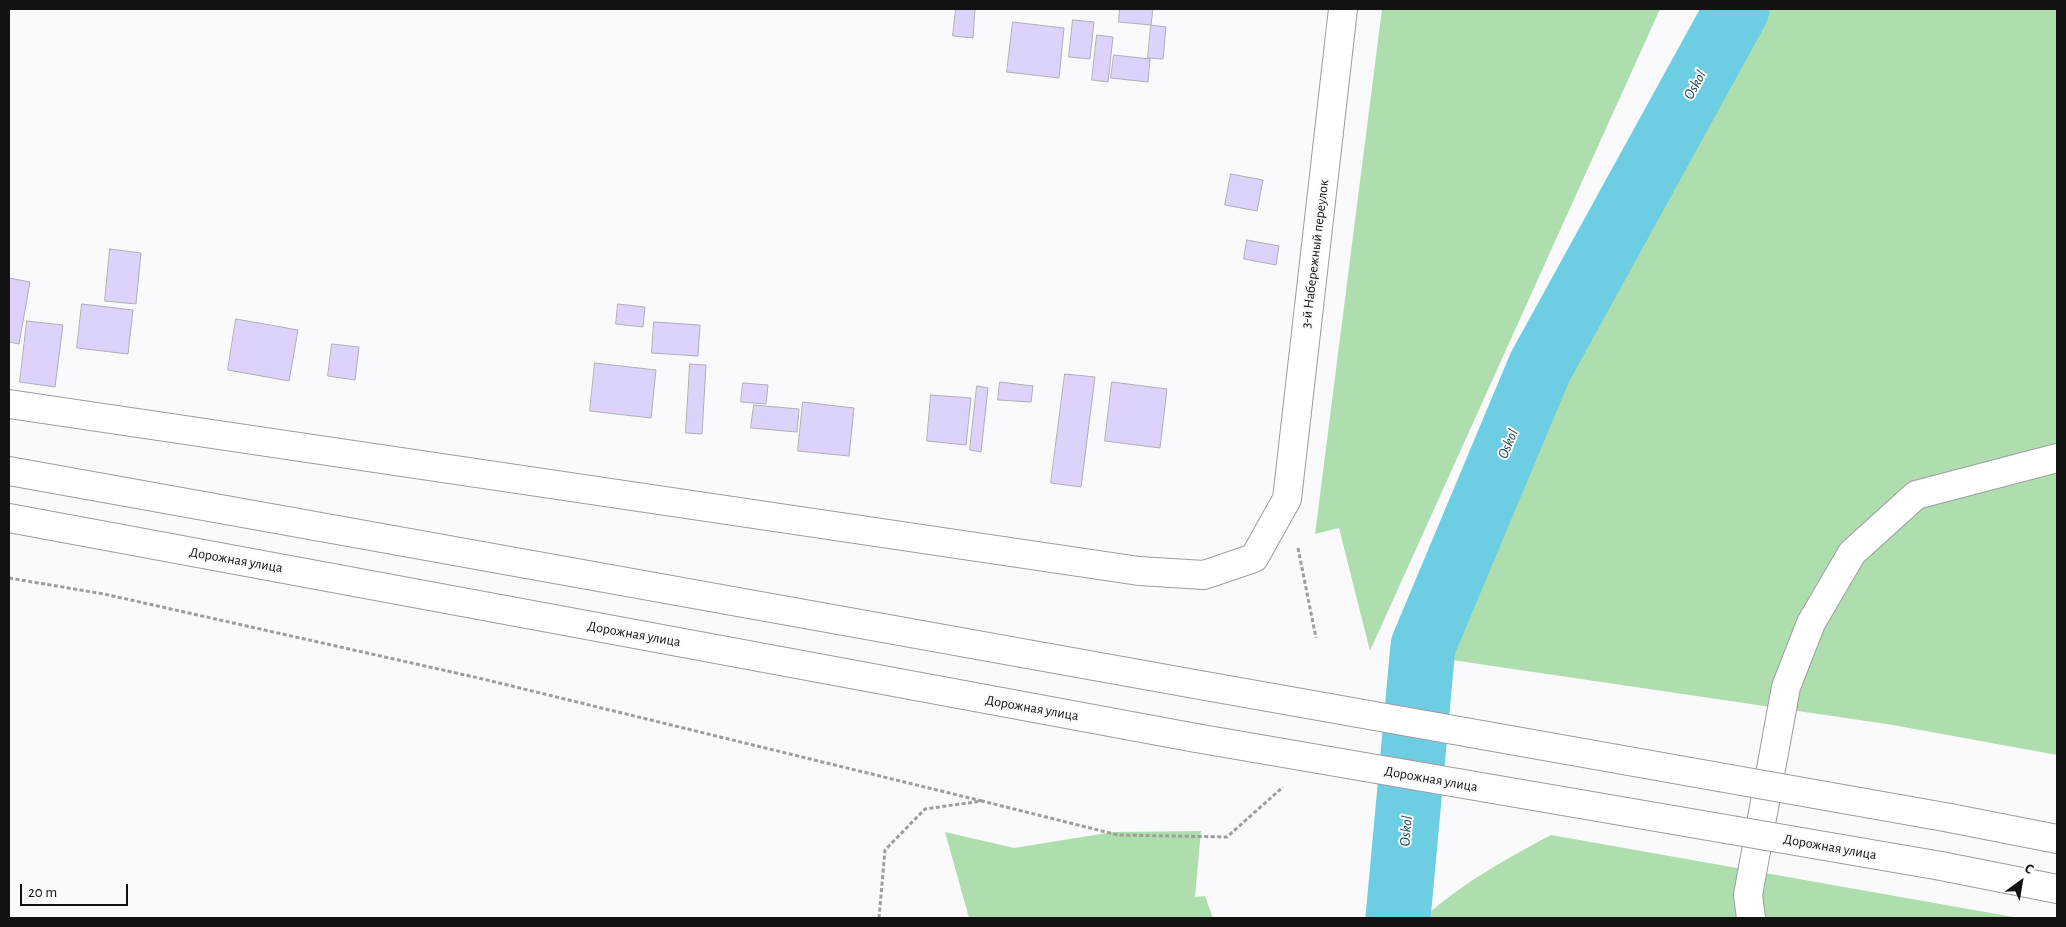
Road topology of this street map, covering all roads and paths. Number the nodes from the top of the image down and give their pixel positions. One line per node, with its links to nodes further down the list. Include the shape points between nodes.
1 (1344, 9): 5 (main road, 3-й Набережный переулок)
2 (9, 404): 5 (main road, via 1139,571 1204,575 1254,558)
3 (2057, 458): 14 (main road, via 1916,495 1852,553 1811,623 1786,687 1748,895)
4 (9, 471): 11 (main road, bridge)
5 (1288, 499): 8 (path)
6 (9, 518): 12 (main road, Дорожная улица, bridge, via 1196,738 1941,866)
7 (9, 578): 10 (path, via 104,594 483,679)
8 (1316, 638)
9 (1283, 788): 10 (path, via 1227,837 1118,835)
10 (982, 801): 13 (path, via 925,809 885,850)
11 (2057, 839)
12 (2057, 889)
13 (879, 918)
14 (1752, 918)

